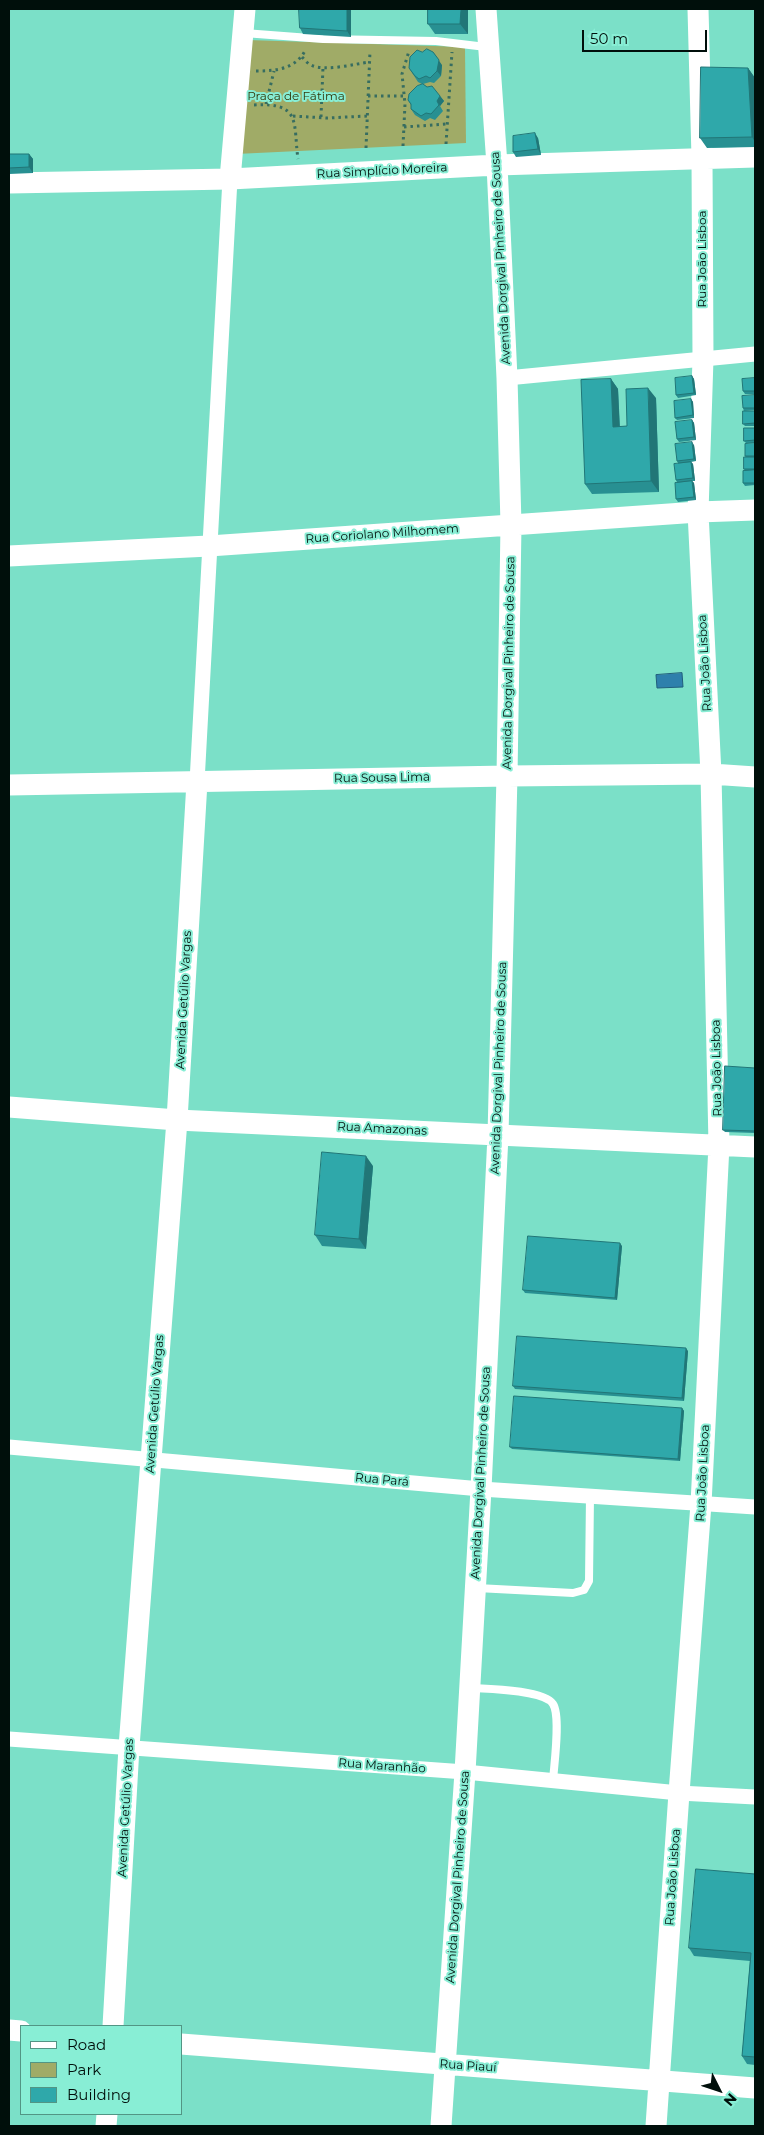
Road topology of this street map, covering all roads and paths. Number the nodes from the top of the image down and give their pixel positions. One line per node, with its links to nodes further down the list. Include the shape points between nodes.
1 (245, 9): 4 (street)
2 (486, 9): 9 (street, Avenida Dorgival Pinheiro de Sousa)
3 (698, 9): 28 (street, Rua João Lisboa)
4 (244, 33): 9 (lane, via 323,39 436,41); 31 (street)
5 (309, 42): 10 (path)
6 (370, 44): 11 (path)
7 (411, 45): 16 (path, via 402,74)
8 (453, 47): 22 (path)
9 (489, 47): 29 (street, Avenida Dorgival Pinheiro de Sousa)
10 (302, 57): 12 (path, via 312,66); 14 (path, via 297,63)
11 (369, 62): 12 (path); 15 (path)
12 (323, 67): 21 (path)
13 (251, 71): 14 (path)
14 (274, 71): 17 (path)
15 (368, 96): 16 (path); 20 (path)
16 (404, 96): 23 (path)
17 (266, 104): 18 (path); 19 (path, via 283,108)
18 (249, 106)
19 (292, 116): 21 (path); 30 (path, via 296,125)
20 (367, 116): 21 (path); 26 (path)
21 (321, 117)
22 (447, 124): 23 (path); 24 (path)
23 (404, 127): 25 (path)
24 (446, 144)
25 (403, 146)
26 (366, 148)
27 (755, 157): 28 (street, Rua Simplício Moreira)
28 (702, 158): 29 (street, Rua Simplício Moreira); 34 (street, Rua João Lisboa)
29 (497, 165): 30 (street, Rua Simplício Moreira); 35 (street, Avenida Dorgival Pinheiro de Sousa)
30 (300, 175): 31 (street, Rua Simplício Moreira)
31 (230, 179): 32 (street, Rua Simplício Moreira); 39 (street)
32 (9, 183)
33 (755, 354): 34 (street)
34 (703, 359): 35 (street); 37 (street, Rua João Lisboa)
35 (507, 378): 38 (street, Avenida Dorgival Pinheiro de Sousa)
36 (755, 510): 37 (street, Rua Coriolano Milhomem)
37 (698, 512): 38 (street, Rua Coriolano Milhomem); 41 (street, Rua João Lisboa)
38 (511, 525): 39 (street, Rua Coriolano Milhomem); 42 (street, Avenida Dorgival Pinheiro de Sousa)
39 (209, 546): 40 (street, Rua Coriolano Milhomem); 44 (street)
40 (9, 556)
41 (710, 774): 42 (street, Rua Sousa Lima); 43 (street, Rua Sousa Lima); 49 (street, Rua João Lisboa)
42 (507, 776): 44 (street, Rua Sousa Lima); 48 (street, Avenida Dorgival Pinheiro de Sousa)
43 (755, 777)
44 (197, 782): 45 (street, Rua Sousa Lima); 47 (street, Avenida Getúlio Vargas)
45 (9, 785)
46 (9, 1107): 47 (street, Rua Amazonas)
47 (177, 1120): 48 (street, Rua Amazonas); 52 (street, Avenida Getúlio Vargas)
48 (498, 1135): 49 (street, Rua Amazonas); 53 (street, Avenida Dorgival Pinheiro de Sousa)
49 (719, 1145): 50 (street, Rua Amazonas); 55 (street, Rua João Lisboa)
50 (755, 1147)
51 (9, 1447): 52 (street, Rua Pará)
52 (151, 1460): 53 (street, Rua Pará); 60 (street, Avenida Getúlio Vargas)
53 (481, 1489): 54 (street, Rua Pará); 57 (street, Avenida Dorgival Pinheiro de Sousa)
54 (590, 1496): 55 (street, Rua Pará); 57 (lane, via 589,1581 584,1590 573,1593)
55 (701, 1504): 56 (street, Rua Pará); 63 (street, Rua João Lisboa)
56 (755, 1508)
57 (475, 1588): 58 (street, Avenida Dorgival Pinheiro de Sousa)
58 (469, 1687): 61 (street, Avenida Dorgival Pinheiro de Sousa); 62 (lane, via 531,1694 548,1699 554,1705)
59 (9, 1739): 60 (street, Rua Maranhão)
60 (129, 1747): 61 (street, Rua Maranhão); 65 (street, Avenida Getúlio Vargas)
61 (465, 1772): 62 (street, Rua Maranhão); 67 (street, Avenida Dorgival Pinheiro de Sousa)
62 (553, 1781): 63 (street, Rua Maranhão)
63 (679, 1793): 64 (street, Rua Maranhão); 68 (street, Rua João Lisboa)
64 (755, 1797)
65 (114, 2025)
66 (182, 2044): 67 (street, Rua Piauí)
67 (446, 2065): 68 (street, Rua Piauí); 70 (street, Avenida Dorgival Pinheiro de Sousa)
68 (660, 2080): 69 (street, Rua Piauí); 71 (street, Rua João Lisboa)
69 (755, 2088)
70 (441, 2126)
71 (656, 2126)

